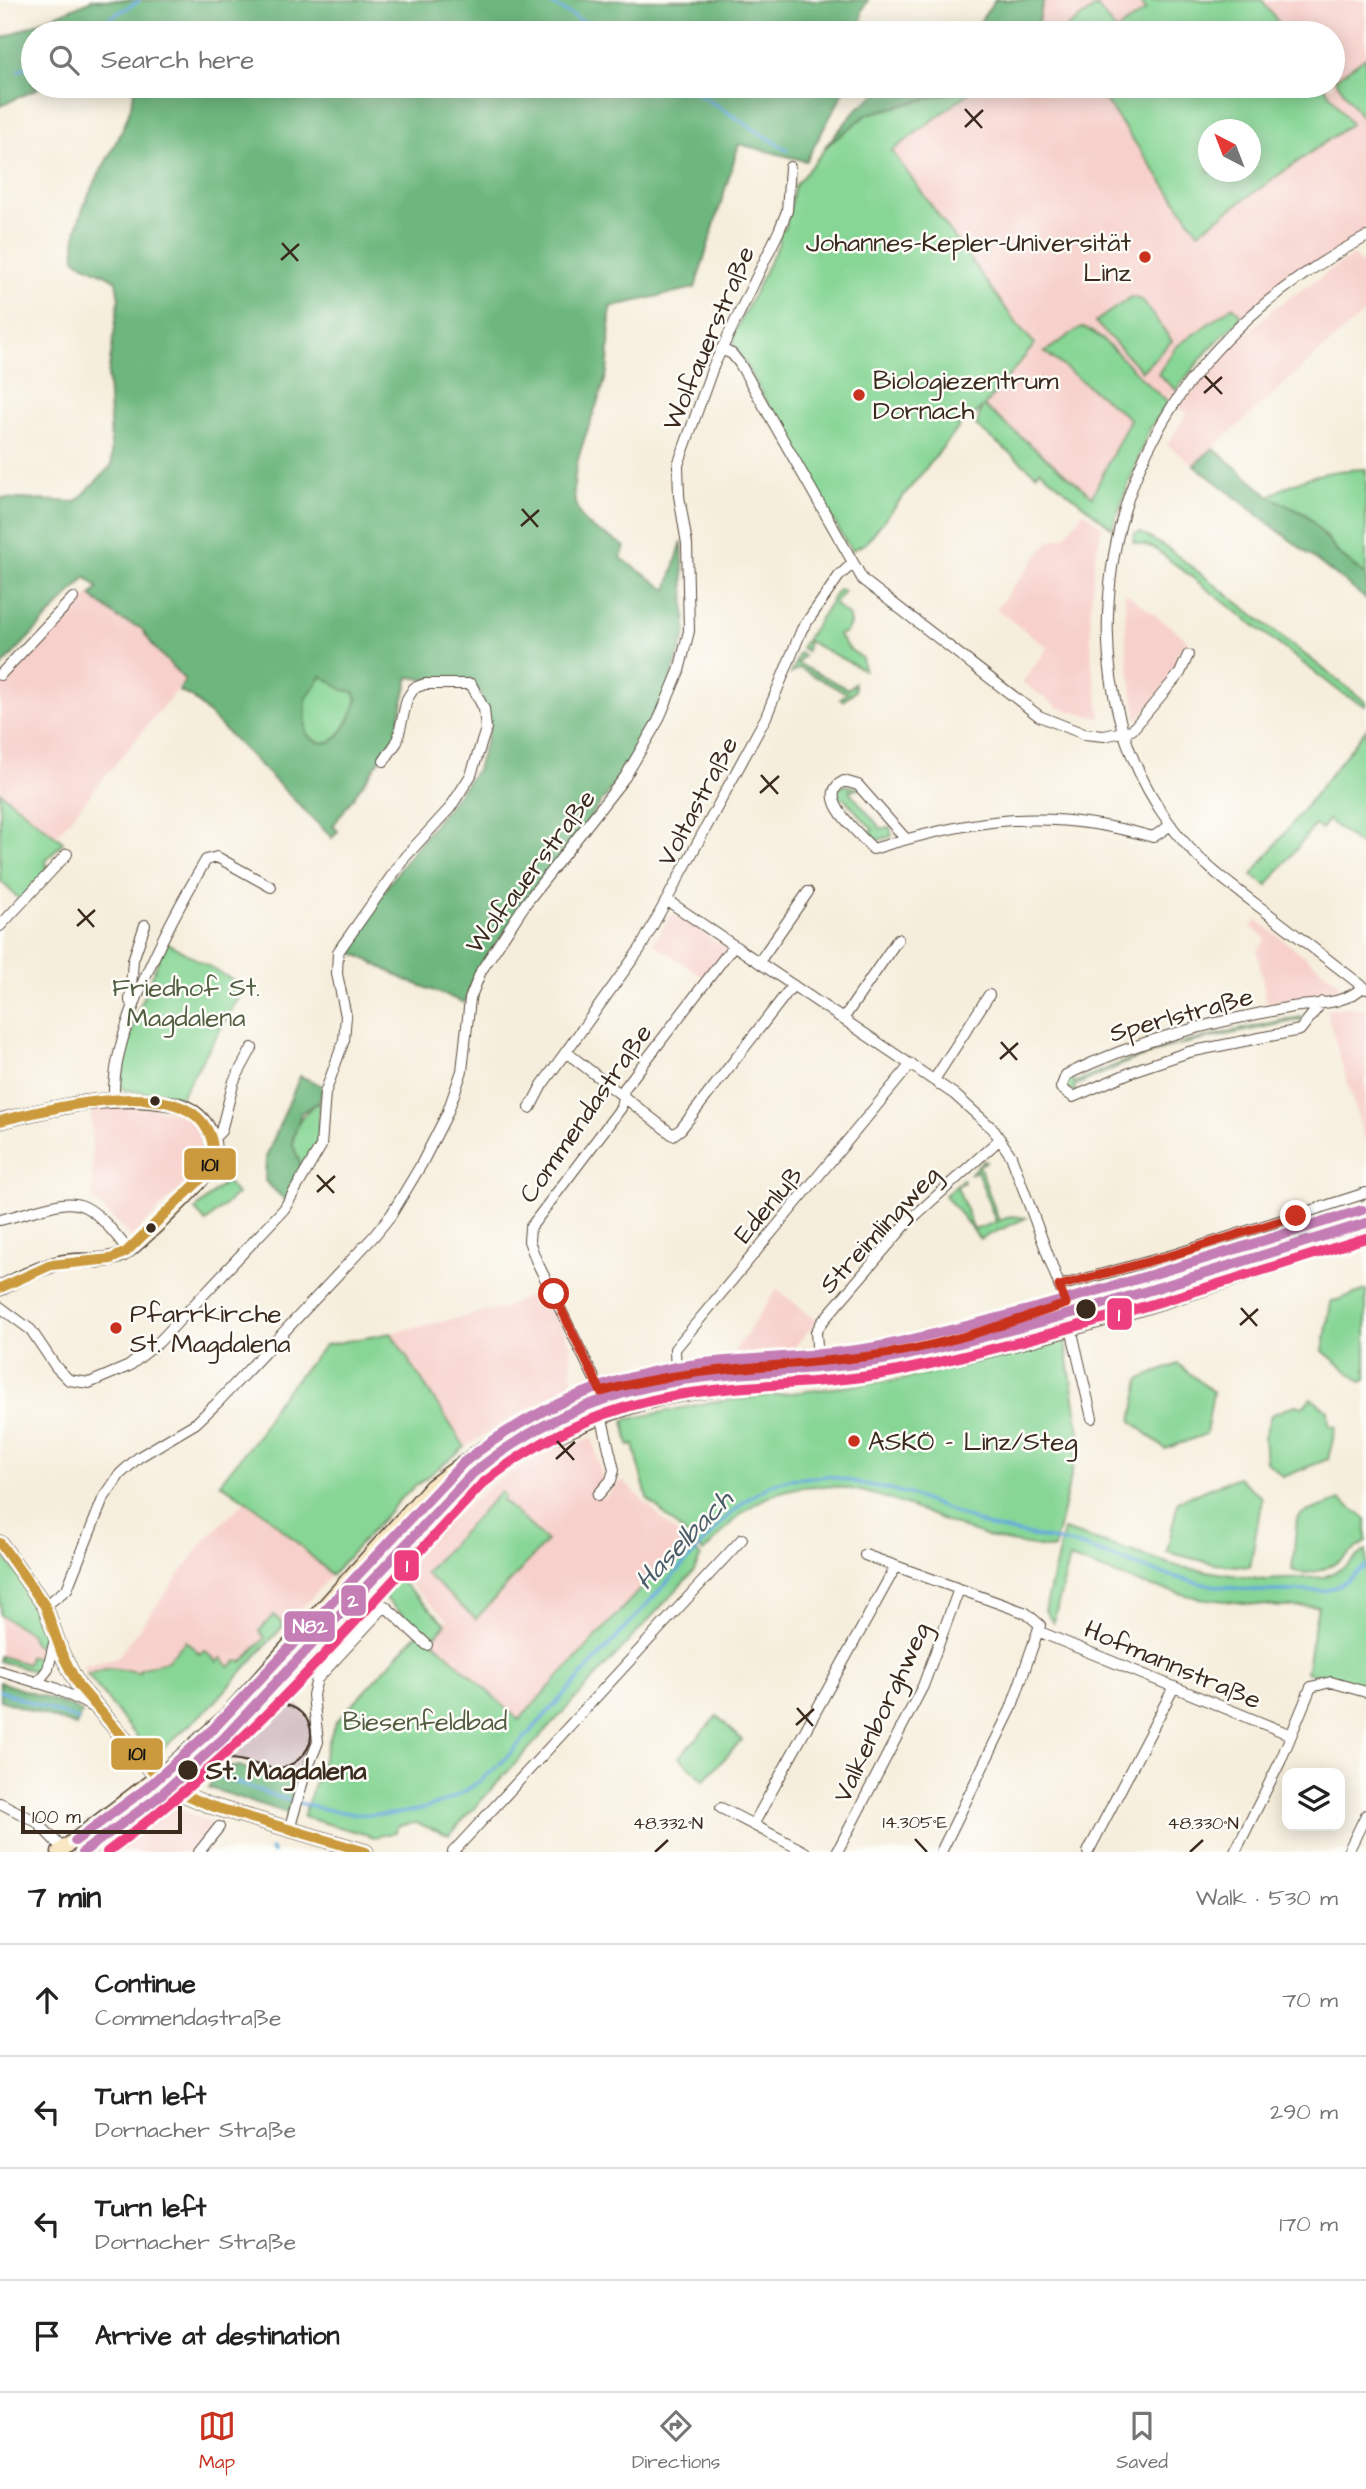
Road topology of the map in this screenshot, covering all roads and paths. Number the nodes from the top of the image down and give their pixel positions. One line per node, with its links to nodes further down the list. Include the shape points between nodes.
1 (790, 167): 3 (street, Wolfauerstraße, via 787,211)
2 (1366, 237): 8 (street, via 1270,300 1199,368 1153,435 1130,489 1110,578 1108,641)
3 (722, 349): 4 (street, via 740,364); 61 (street, Wolfauerstraße, via 678,465 687,544 689,631 679,671 658,721 625,777 526,904 481,971 470,999 462,1071 424,1161 374,1236 217,1403 196,1423 138,1457 120,1474 103,1499 67,1590)
4 (852, 564): 8 (street, via 863,580 1039,716 1084,734); 15 (street, Voltastraße, via 802,628 766,717)
5 (73, 598): 7 (street)
6 (1188, 655): 8 (street, via 1180,673 1139,726)
7 (0, 675)
8 (1123, 733): 10 (street, via 1146,789)
9 (384, 761): 45 (street, via 397,742 414,688 471,684 484,709 486,729 471,775 338,952 346,1028 325,1093 321,1146 295,1193 252,1247 198,1298 171,1332 119,1371 82,1384 69,1380 22,1321)
10 (1171, 825): 11 (street, via 1153,837 1100,822 1023,818 976,822); 22 (street, via 1220,877)
11 (906, 839): 11 (street, via 858,785 844,781 836,786 835,805 873,849)
12 (67, 854): 17 (street)
13 (271, 887): 25 (street, via 217,858 206,860 159,947)
14 (808, 892): 20 (street)
15 (668, 901): 19 (street); 28 (street, Voltastraße, via 618,983)
16 (145, 925): 25 (street, via 133,960 130,1001)
17 (0, 926)
18 (898, 939): 26 (street)
19 (734, 945): 20 (street); 31 (street, Commendastraße, via 624,1089)
20 (759, 962): 21 (street)
21 (793, 985): 26 (street); 31 (street, via 673,1135)
22 (1364, 988): 24 (street, Sperlstraße)
23 (989, 995): 30 (street)
24 (1322, 1002): 24 (street, Sperlstraße, via 1156,1037 1066,1075 1061,1088 1076,1096 1189,1052 1300,1030)
25 (134, 1006): 32 (street, via 116,1070)
26 (843, 1019): 29 (street)
27 (252, 1048): 36 (street, via 234,1080 221,1132)
28 (566, 1052): 31 (street); 33 (street, Voltastraße)
29 (911, 1064): 30 (street); 48 (street, Edenluß, via 675,1349)
30 (933, 1080): 35 (street, via 964,1102)
31 (623, 1097): 49 (street, Commendastraße, via 621,1108 529,1234 536,1260)
32 (114, 1099): 34 (street); 36 (street, via 186,1108 204,1122)
33 (530, 1108)
34 (0, 1121)
35 (1000, 1139): 42 (street); 47 (street, Streimlingweg, via 909,1220 831,1311 816,1332)
36 (212, 1140): 41 (street, via 212,1159 203,1178)
37 (1366, 1193): 42 (street)
38 (1366, 1213): 44 (street)
39 (0, 1220): 41 (street, via 84,1204 106,1221)
40 (1366, 1236): 46 (street)
41 (128, 1250): 43 (street, via 105,1260 58,1264)
42 (1059, 1286): 44 (street)
43 (0, 1288)
44 (1066, 1304): 46 (street); 47 (street, via 926,1345)
45 (0, 1307)
46 (1071, 1327): 50 (street, via 895,1370 682,1394); 51 (street)
47 (818, 1362): 48 (street)
48 (676, 1375): 49 (street)
49 (601, 1392): 52 (street, via 526,1423)
50 (601, 1415): 53 (street); 54 (street, via 614,1470)
51 (1092, 1418)
52 (470, 1457): 53 (street); 55 (street, via 426,1492)
53 (478, 1471): 55 (street)
54 (597, 1495)
55 (398, 1523): 71 (street, via 249,1692)
56 (742, 1539): 81 (street)
57 (0, 1543): 61 (street)
58 (865, 1555): 59 (street)
59 (896, 1566): 60 (street); 75 (street)
60 (959, 1589): 62 (street, via 1026,1613 1038,1620); 83 (street, Valkenborghweg, via 920,1691)
61 (45, 1606): 63 (street)
62 (1040, 1632): 67 (street, Hofmannstraße); 84 (street, via 1007,1719)
63 (56, 1637): 66 (street, via 48,1669); 69 (street, via 72,1674)
64 (427, 1645): 77 (street, via 385,1606 317,1679 313,1695 318,1742)
65 (0, 1671): 66 (street)
66 (37, 1682): 69 (street)
67 (1174, 1688): 70 (street, Hofmannstraße); 85 (street)
68 (1366, 1692): 70 (street, via 1331,1682 1316,1684 1307,1693)
69 (98, 1710): 71 (street)
70 (1291, 1735): 86 (street)
71 (157, 1777): 77 (street, via 211,1807); 78 (street)
72 (0, 1803): 78 (street, via 37,1822)
73 (720, 1808): 75 (street)
74 (1366, 1815): 87 (street)
75 (753, 1825): 82 (street)
76 (219, 1827): 79 (street)
77 (289, 1830): 80 (street)
78 (61, 1851)
79 (199, 1852)
80 (366, 1852)
81 (453, 1852)
82 (805, 1852)
83 (837, 1852)
84 (941, 1852)
85 (1088, 1852)
86 (1234, 1852)
87 (1348, 1852)

